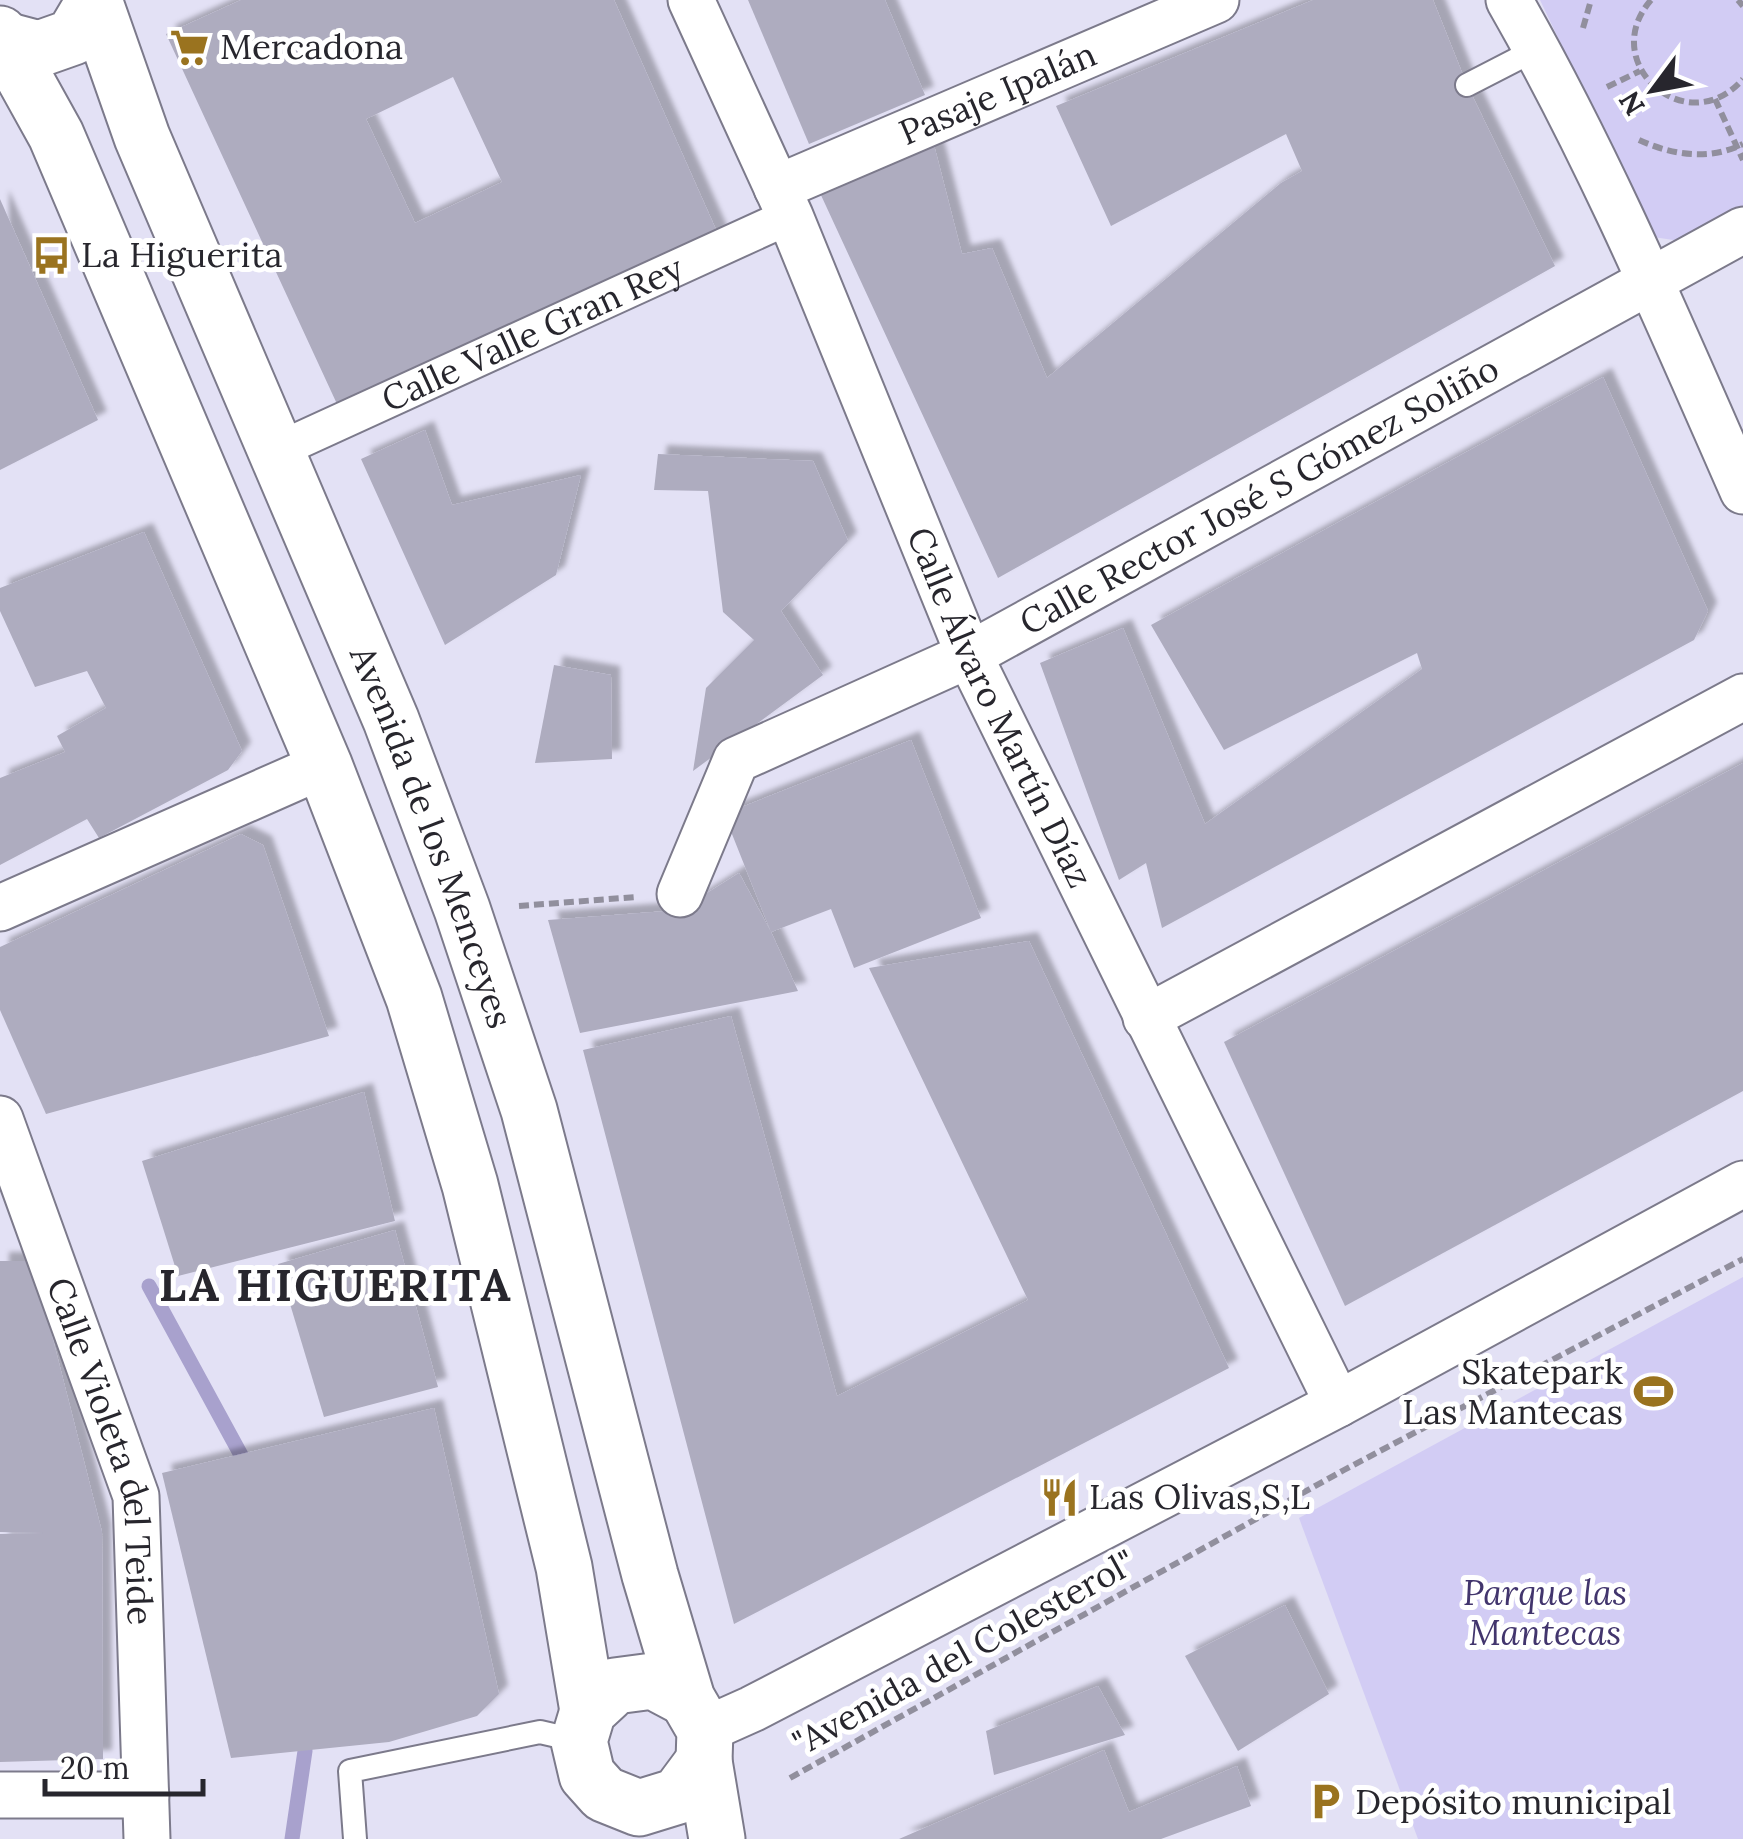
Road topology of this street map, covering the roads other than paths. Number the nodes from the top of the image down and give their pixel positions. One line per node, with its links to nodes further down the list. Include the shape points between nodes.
1 (691, 0): 8 (street, Calle Álvaro Martín Díaz)
2 (1216, 0): 8 (street, Pasaje Ipalán)
3 (1509, 0): 6 (street)
4 (97, 1): 5 (main road, via 74,37 39,49); 11 (main road, Avenida de los Menceyes, via 142,136)
5 (3, 37): 15 (main road, Avenida de los Menceyes, via 56,135)
6 (1537, 49): 7 (lane); 10 (street)
7 (1466, 85)
8 (784, 202): 11 (street, Calle Valle Gran Rey); 13 (street, Calle Álvaro Martín Díaz)
9 (1743, 230): 10 (street, Calle Rector José S Gómez Soliño)
10 (1650, 280): 12 (street); 13 (street, Calle Rector José S Gómez Soliño)
11 (276, 451): 23 (main road, Avenida de los Menceyes, via 391,720 529,1110 650,1575)
12 (1743, 491)
13 (970, 655): 16 (street, Calle Rector José S Gómez Soliño, via 736,760); 18 (street, Calle Álvaro Martín Díaz)
14 (1743, 697): 18 (street)
15 (324, 765): 17 (street); 22 (main road, Avenida de los Menceyes, via 414,998 470,1184 564,1567)
16 (680, 894)
17 (0, 908)
18 (1146, 1018): 21 (street, Calle Álvaro Martín Díaz)
19 (0, 1119): 25 (street, Calle Violeta del Teide, via 136,1496)
20 (1743, 1184): 21 (street)
21 (1338, 1404): 23 (street, via 752,1709)
22 (584, 1726): 23 (main road, via 615,1686 654,1681); 26 (main road, via 587,1775); 28 (lane, via 350,1770)
23 (698, 1730): 26 (main road, via 678,1796); 29 (main road, Avenida de los Menceyes)
24 (0, 1795): 25 (street)
25 (146, 1795): 27 (street, Calle Violeta del Teide)
26 (612, 1817)
27 (147, 1839)
28 (355, 1839)
29 (717, 1839)

